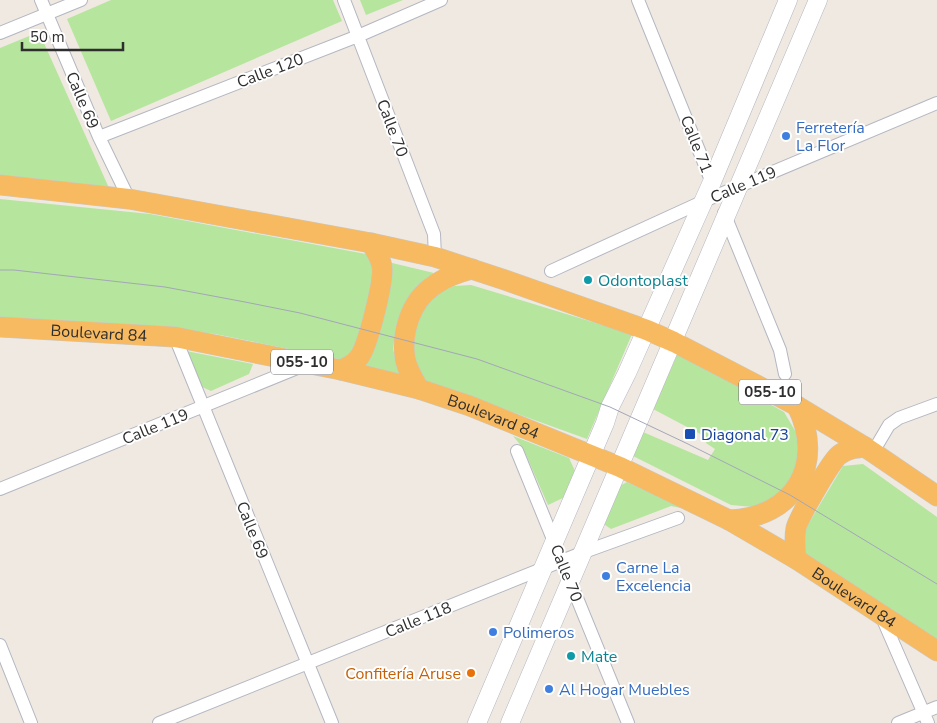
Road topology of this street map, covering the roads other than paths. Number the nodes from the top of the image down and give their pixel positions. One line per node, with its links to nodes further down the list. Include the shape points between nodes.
1 (40, 0): 8 (street, Calle 69)
2 (81, 0): 8 (street)
3 (344, 0): 10 (street, Calle 70)
4 (441, 0): 10 (street, Calle 120)
5 (638, 0): 15 (street, Calle 71)
6 (788, 0): 15 (main road)
7 (818, 0): 14 (main road)
8 (46, 14): 9 (street); 12 (street, Calle 69)
9 (0, 34)
10 (358, 36): 12 (street, Calle 120); 19 (street, Calle 70, via 434,234)
11 (937, 102): 14 (street, Calle 119)
12 (99, 137): 16 (street, Calle 69)
13 (0, 185): 16 (highway, 055-10)
14 (739, 186): 15 (street, Calle 119); 17 (main road)
15 (711, 193): 17 (street, Calle 71); 21 (street, Calle 119); 23 (main road)
16 (129, 199): 18 (highway, 055-10)
17 (726, 217): 25 (main road); 28 (street, Calle 71, via 780,350)
18 (371, 243): 19 (highway, 055-10); 27 (highway, via 382,268 376,307 360,356)
19 (435, 257): 20 (highway, 055-10)
20 (472, 269): 23 (highway, 055-10); 29 (highway, via 431,287 420,297 409,317 404,339 405,359 410,375)
21 (551, 271)
22 (0, 327): 24 (highway, Boulevard 84 / 055-10)
23 (647, 330): 25 (highway, 055-10); 35 (main road, via 610,407)
24 (175, 337): 26 (highway, Boulevard 84 / 055-10); 32 (street, Calle 69)
25 (674, 342): 31 (highway, 055-10); 36 (main road)
26 (310, 363): 27 (highway, Boulevard 84 / 055-10); 32 (street, Calle 119)
27 (341, 370): 29 (highway, Boulevard 84 / 055-10)
28 (785, 374)
29 (420, 389): 35 (highway, Boulevard 84 / 055-10)
30 (937, 404): 33 (street, via 899,418)
31 (797, 406): 33 (highway, 055-10); 40 (highway, via 806,428 808,451 799,482 790,495 770,510 757,516)
32 (202, 407): 37 (street, Calle 119); 50 (street, Calle 69)
33 (868, 449): 38 (highway, 055-10); 43 (highway, via 849,449 837,456 796,526)
34 (517, 451): 41 (street, Calle 70)
35 (592, 455): 36 (highway, Boulevard 84 / 055-10); 41 (main road)
36 (620, 467): 40 (highway, Boulevard 84 / 055-10); 42 (main road)
37 (0, 488)
38 (937, 496)
39 (678, 518): 42 (street, Calle 118)
40 (729, 520): 43 (highway, Boulevard 84 / 055-10)
41 (555, 543): 44 (street, Calle 70); 45 (main road)
42 (584, 552): 44 (street, Calle 118); 46 (main road)
43 (796, 559): 47 (highway, Boulevard 84 / 055-10)
44 (562, 561): 45 (street, Calle 118); 46 (street, Calle 70)
45 (544, 568): 50 (street, Calle 118); 56 (main road)
46 (571, 582): 57 (main road); 58 (street, Calle 70)
47 (880, 613): 49 (highway, Boulevard 84 / 055-10); 52 (street)
48 (0, 645): 53 (street)
49 (937, 652)
50 (307, 663): 54 (street, Calle 118); 55 (street, Calle 69)
51 (937, 707): 52 (street)
52 (925, 718): 59 (street)
53 (31, 723)
54 (159, 723)
55 (332, 723)
56 (477, 723)
57 (510, 723)
58 (628, 723)
59 (898, 723)

